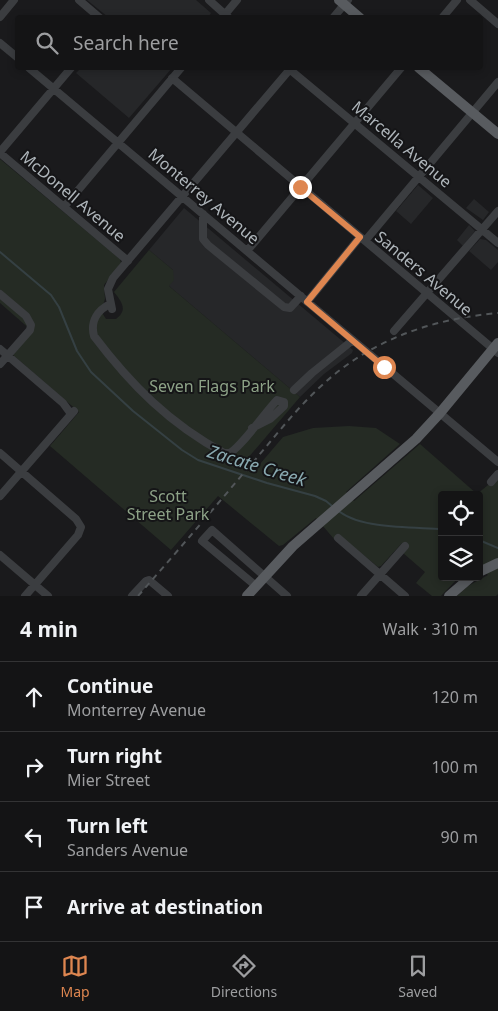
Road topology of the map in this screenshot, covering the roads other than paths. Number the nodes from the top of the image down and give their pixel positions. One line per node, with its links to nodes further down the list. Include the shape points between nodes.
1 (14, 0): 14 (street)
2 (80, 0): 8 (street)
3 (209, 0): 9 (street)
4 (237, 0): 10 (street)
5 (457, 0): 13 (street)
6 (470, 0): 15 (street)
7 (344, 1): 11 (street); 12 (main road)
8 (97, 15)
9 (225, 15)
10 (227, 15)
11 (335, 15)
12 (357, 15)
13 (444, 15)
14 (0, 17)
15 (498, 24)
16 (0, 43): 17 (street)
17 (15, 56)
18 (32, 70): 27 (street, Monterrey Avenue)
19 (69, 70): 27 (street)
20 (179, 70): 25 (street)
21 (288, 70): 30 (street)
22 (292, 70): 29 (street, Marcella Avenue)
23 (399, 70): 29 (street)
24 (421, 70): 28 (main road)
25 (172, 78): 30 (street, Sanders Avenue); 32 (street)
26 (498, 82): 28 (street)
27 (54, 88): 32 (street, Monterrey Avenue); 33 (street)
28 (473, 113): 31 (main road); 34 (street)
29 (355, 123): 34 (street, Marcella Avenue); 35 (street)
30 (236, 133): 35 (street, Sanders Avenue); 36 (street)
31 (498, 134)
32 (119, 143): 36 (street, Monterrey Avenue); 37 (street)
33 (0, 152): 37 (street, McDonell Avenue)
34 (419, 176): 40 (street, Marcella Avenue); 41 (street)
35 (300, 187): 41 (street, Sanders Avenue); 43 (street)
36 (183, 196): 39 (street, Monterrey Avenue); 44 (street)
37 (64, 207): 44 (street, McDonell Avenue)
38 (498, 211): 40 (street)
39 (203, 214): 43 (street, Monterrey Avenue); 47 (street, via 203,240 208,245 284,307 290,308)
40 (482, 230): 42 (street, Marcella Avenue); 45 (street)
41 (362, 239): 45 (street, Sanders Avenue); 47 (street)
42 (498, 242)
43 (246, 250): 47 (street, Monterrey Avenue)
44 (128, 261): 56 (street, via 110,284 111,306 101,308 97,314 94,336 150,399 188,432 224,453 232,452)
45 (426, 293): 48 (street); 50 (street, Sanders Avenue)
46 (0, 294): 52 (street, via 26,316 31,325)
47 (304, 299): 49 (street, Monterrey Avenue)
48 (394, 330)
49 (352, 340): 54 (street); 55 (street, Monterrey Avenue)
50 (496, 348): 55 (main road)
51 (0, 349): 52 (street)
52 (8, 355): 53 (street); 59 (street, via 73,412)
53 (0, 364)
54 (294, 390)
55 (440, 413): 58 (street, Monterrey Avenue); 69 (main road, via 416,439)
56 (252, 428)
57 (0, 454): 59 (street)
58 (498, 462)
59 (22, 472): 62 (street); 71 (street, via 81,527 78,535)
60 (498, 474): 61 (street)
61 (491, 482)
62 (0, 496)
63 (338, 538): 68 (street)
64 (405, 546): 68 (street)
65 (0, 555): 71 (street)
66 (498, 563): 67 (main road)
67 (483, 570)
68 (380, 574): 79 (street); 80 (street)
69 (263, 576): 72 (main road); 72 (street, via 212,530 202,540); 78 (street)
70 (466, 581): 81 (main road)
71 (34, 585): 73 (street); 74 (street)
72 (256, 586): 77 (main road)
73 (25, 596)
74 (48, 596)
75 (132, 596): 76 (street, via 149,580)
76 (168, 596)
77 (247, 596)
78 (286, 596)
79 (361, 596)
80 (405, 596)
81 (449, 596)

